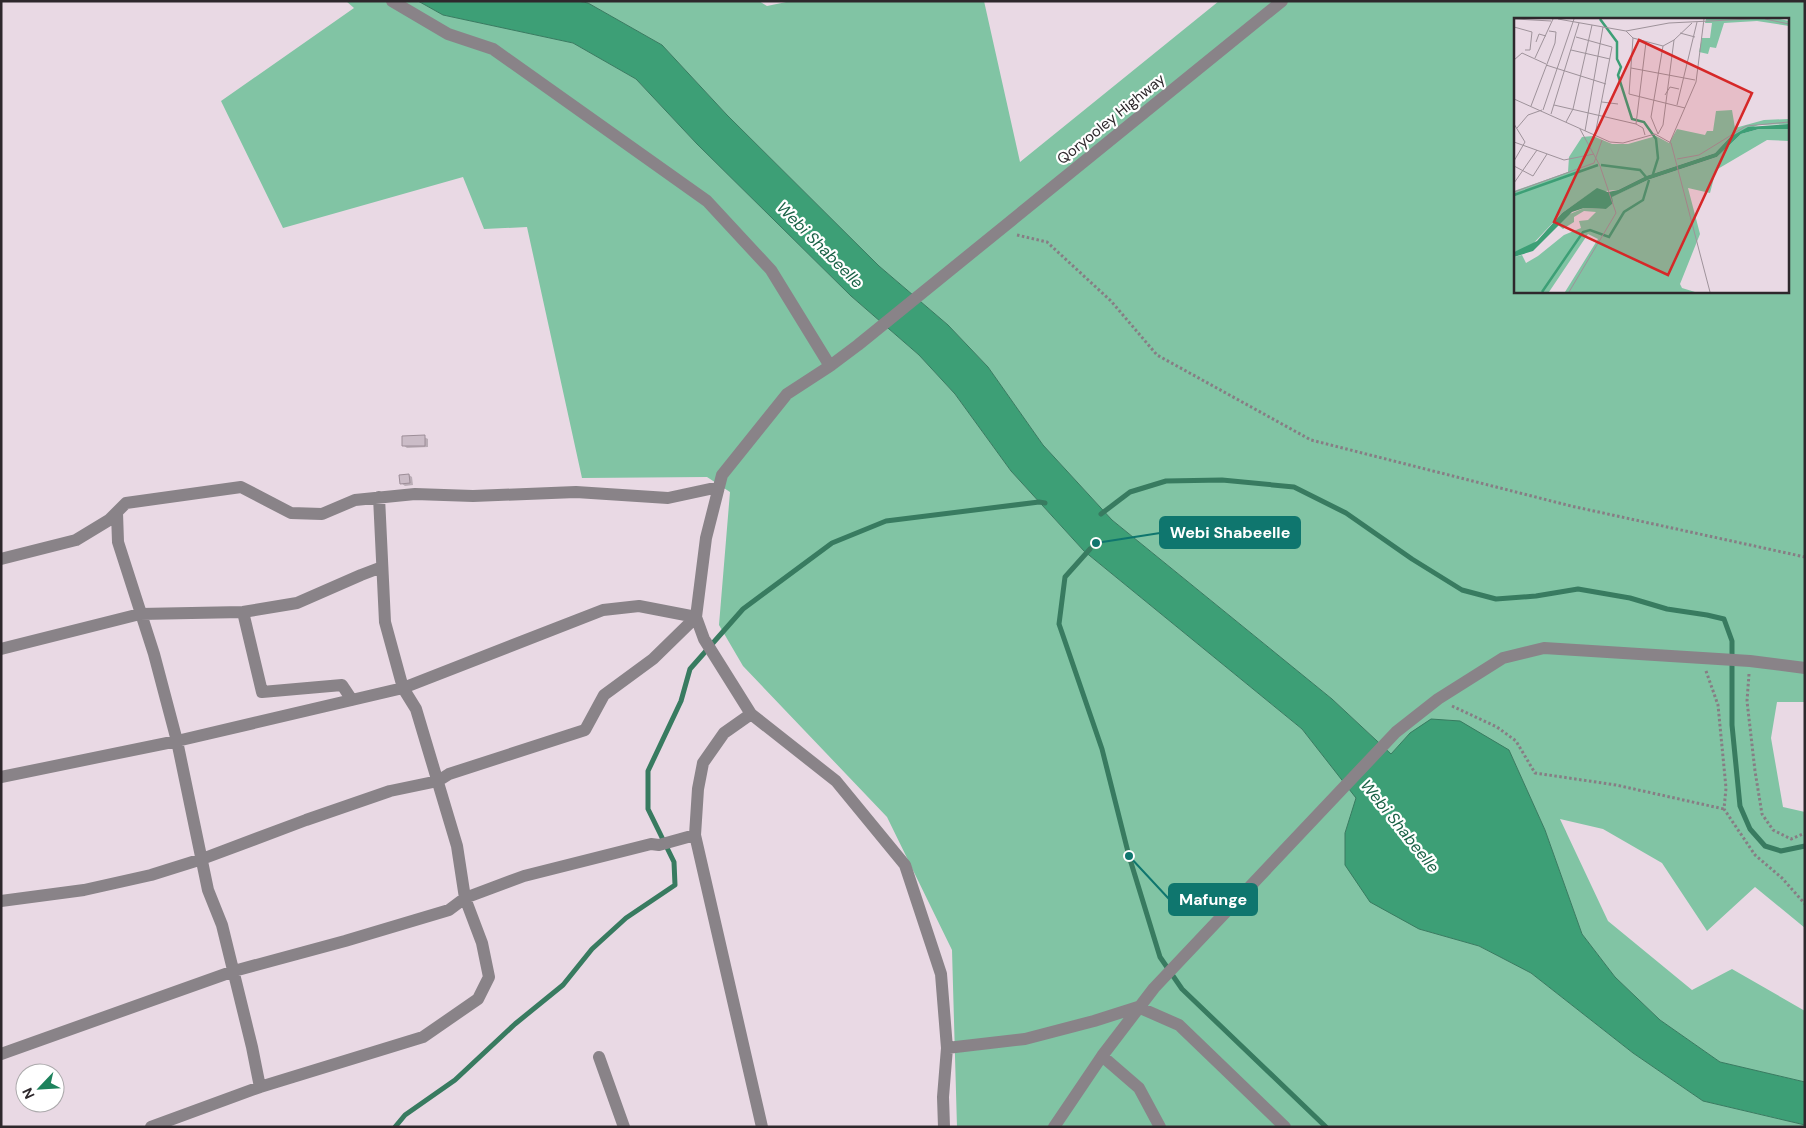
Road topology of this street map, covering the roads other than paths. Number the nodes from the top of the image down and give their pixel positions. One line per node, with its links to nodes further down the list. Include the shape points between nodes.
1 (392, 1): 3 (street, via 448,34 493,49 707,201 770,270)
2 (1282, 1): 3 (street, Qoryooley Highway)
3 (830, 366): 4 (street, via 787,394 722,476)
4 (719, 487): 5 (street, via 668,498 576,492); 11 (street, via 706,538)
5 (379, 497): 6 (street, via 355,500 322,514 291,513 241,487 126,503); 8 (street)
6 (117, 513): 7 (street, via 76,540); 10 (street, via 118,542)
7 (1, 559)
8 (382, 567): 9 (street, via 297,603); 14 (street, via 386,622)
9 (243, 612): 10 (street); 15 (street, via 262,692 342,685)
10 (140, 614): 12 (street); 17 (street)
11 (696, 617): 14 (street, via 639,606 603,610); 16 (street, via 704,639); 19 (street, via 653,659 604,695 585,730 449,774)
12 (1, 649)
13 (1805, 668): 25 (street, via 1544,648 1503,658 1438,699 1396,732)
14 (403, 688): 15 (street); 19 (street, via 416,708)
15 (352, 700): 17 (street)
16 (751, 714): 20 (street, via 724,733 704,763 698,790); 26 (street, via 836,781 905,865 940,974)
17 (177, 741): 18 (street); 21 (street)
18 (1, 777)
19 (438, 781): 21 (street, via 390,791); 22 (street, via 457,846)
20 (695, 835): 22 (street, via 524,876); 33 (street)
21 (202, 859): 23 (street, via 151,875 84,890); 24 (street, via 208,890 222,925)
22 (465, 898): 24 (street, via 449,910); 30 (street, via 482,943 489,977 478,998 423,1037)
23 (1, 901)
24 (234, 971): 27 (street); 30 (street)
25 (1138, 1007): 26 (street, via 1025,1038); 28 (street); 37 (street, via 1179,1025)
26 (947, 1048): 34 (street)
27 (1, 1054)
28 (1102, 1056): 35 (street); 36 (street, via 1139,1088)
29 (599, 1057): 32 (street)
30 (260, 1087): 31 (street)
31 (151, 1127)
32 (624, 1127)
33 (762, 1127)
34 (944, 1127)
35 (1054, 1127)
36 (1160, 1127)
37 (1285, 1127)

